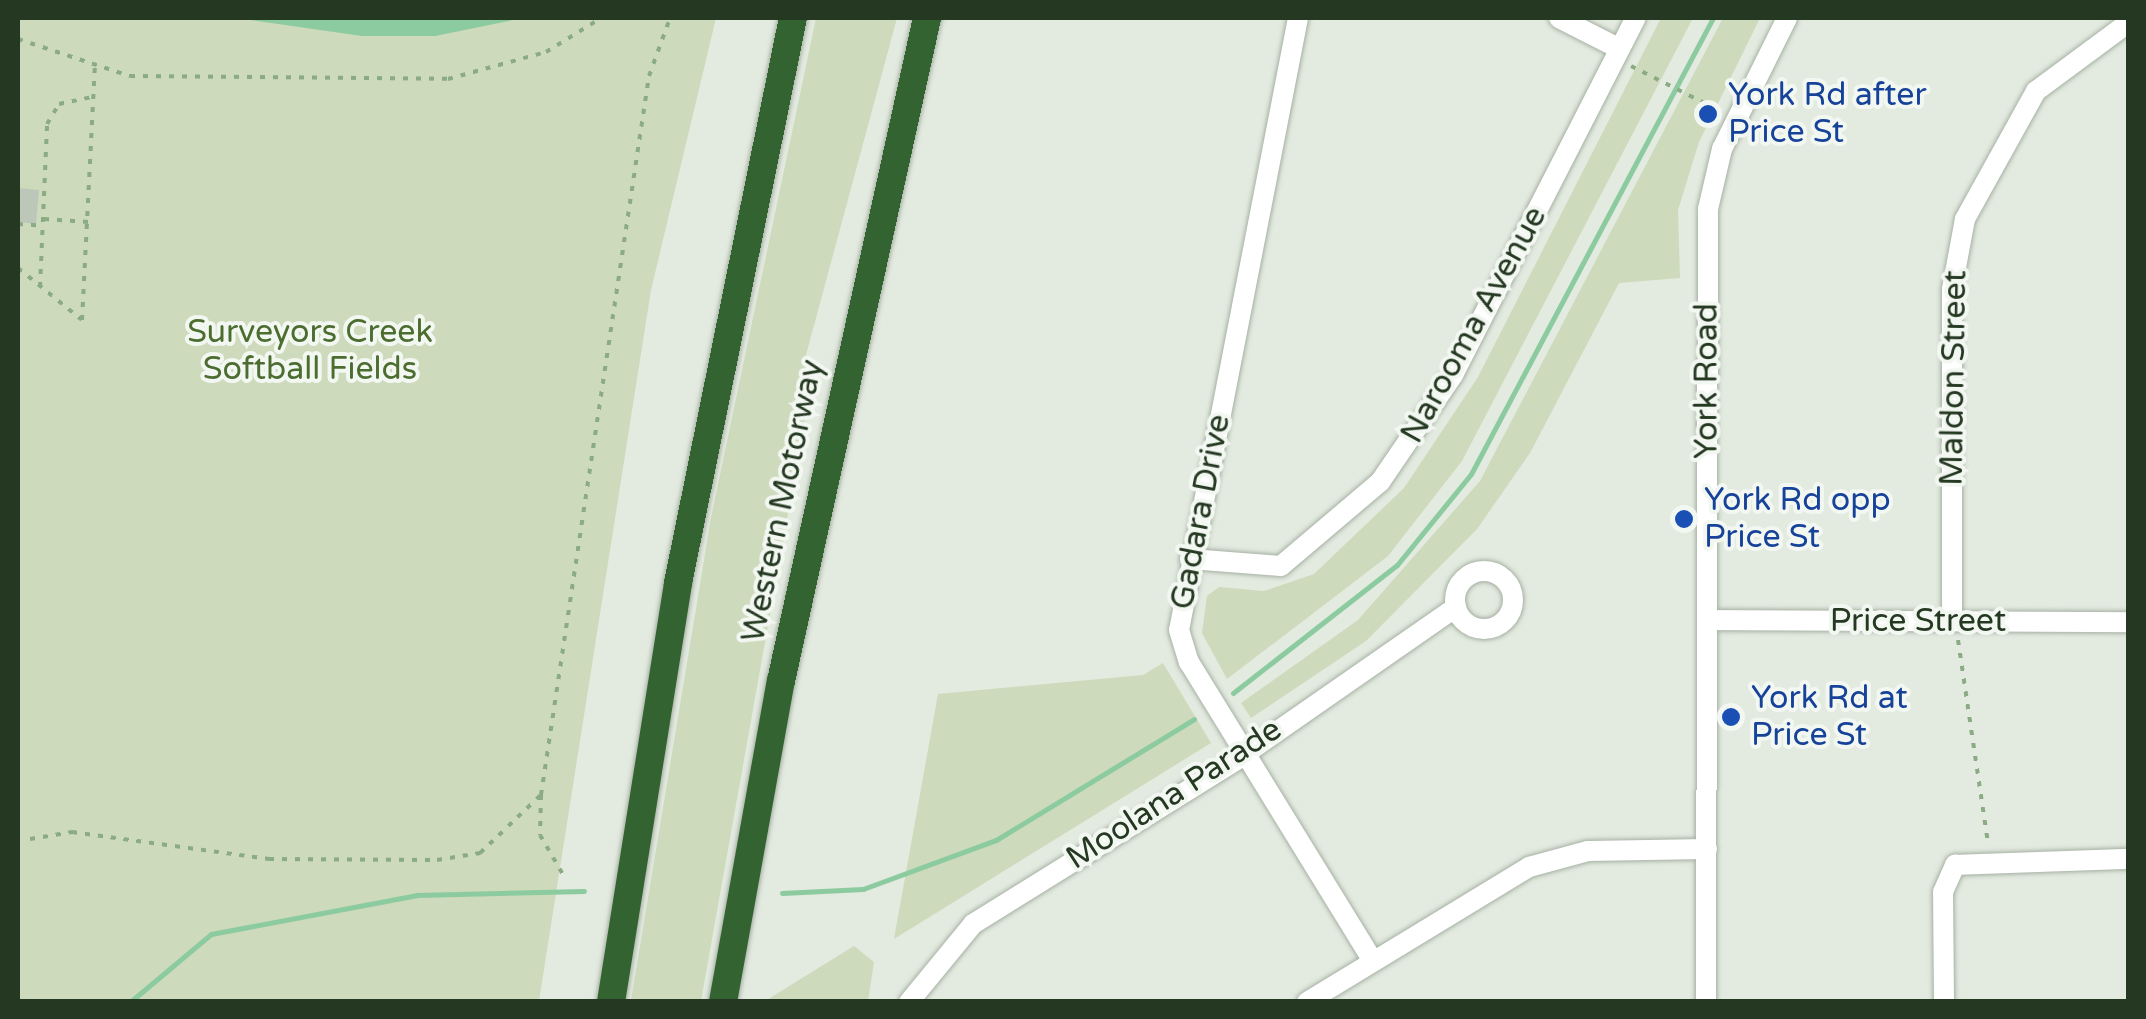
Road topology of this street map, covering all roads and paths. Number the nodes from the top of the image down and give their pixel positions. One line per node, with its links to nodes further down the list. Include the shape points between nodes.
1 (602, 18): 12 (path, via 546,52 448,79 180,80)
2 (670, 18): 26 (path, via 649,76)
3 (793, 18): 33 (highway, via 678,583)
4 (927, 18): 34 (highway, Western Motorway, via 781,681)
5 (1298, 18): 20 (street, Gadara Drive)
6 (1560, 18): 11 (street)
7 (1636, 18): 11 (street, Narooma Avenue)
8 (1787, 18): 14 (street, York Road)
9 (2128, 23): 23 (street, Maldon Street, via 2036,91 1997,148 1965,219 1952,289)
10 (18, 39): 12 (path)
11 (1620, 49): 14 (path, via 1656,78); 20 (street, Narooma Avenue, via 1453,374 1380,482 1282,566)
12 (96, 64): 13 (path)
13 (91, 97): 15 (path); 16 (path, via 49,116)
14 (1735, 119): 22 (street, York Road, via 1707,224)
15 (89, 222): 16 (path); 19 (path, via 82,320)
16 (44, 223): 17 (path); 19 (path)
17 (18, 224)
18 (18, 268): 19 (path)
19 (40, 286)
20 (1190, 559): 25 (street, Gadara Drive, via 1180,640)
21 (1456, 606): 25 (street, Moolana Parade)
22 (1707, 620): 23 (street, Price Street); 28 (street, York Road)
23 (1952, 622): 24 (street, Price Street); 29 (path)
24 (2128, 622)
25 (1244, 751): 32 (street, Gadara Drive); 35 (street, Moolana Parade, via 973,924)
26 (542, 795): 27 (path, via 480,853 437,860 270,859 72,832); 31 (path, via 540,835)
27 (30, 839)
28 (1707, 849): 32 (street, via 1548,860); 37 (street, York Road)
29 (1989, 858): 30 (street); 38 (street, via 1960,862 1944,884)
30 (2128, 858)
31 (565, 878)
32 (1372, 961): 36 (street)
33 (611, 1002)
34 (723, 1002)
35 (909, 1002)
36 (1307, 1002)
37 (1706, 1002)
38 (1944, 1002)

